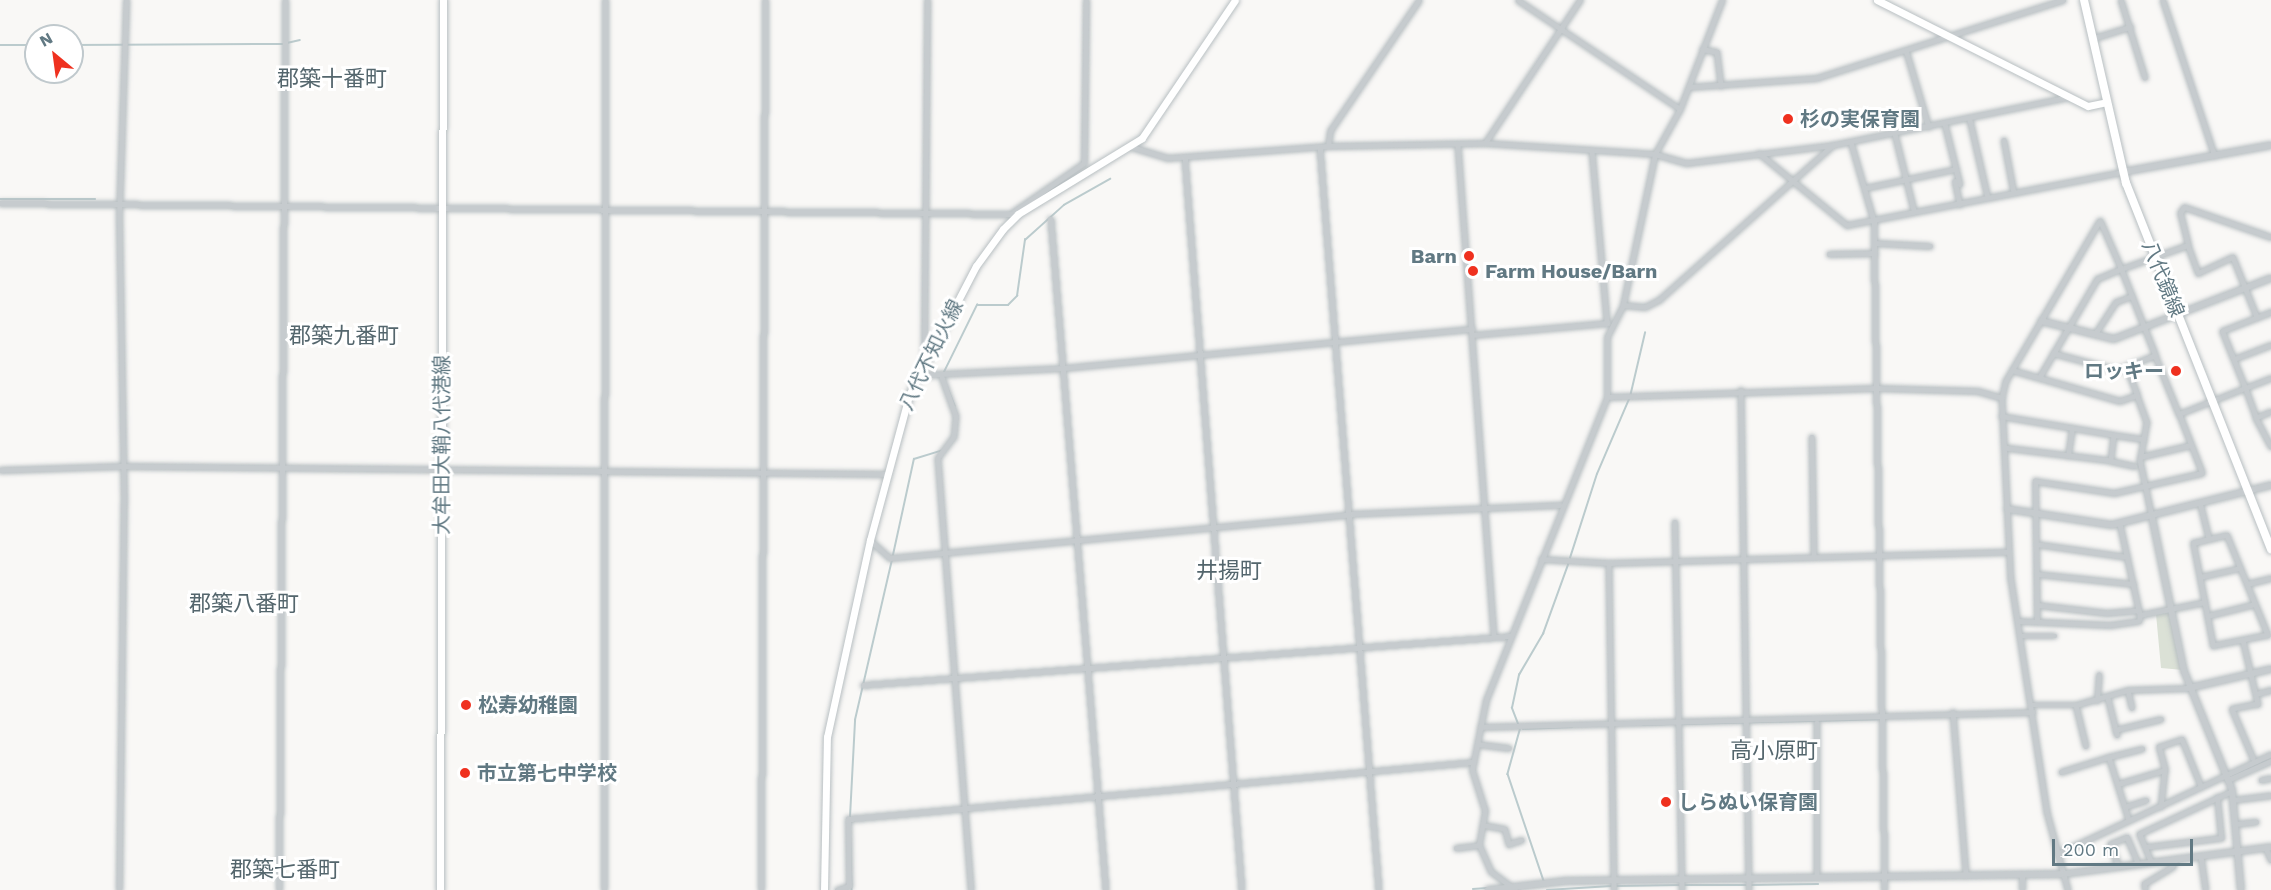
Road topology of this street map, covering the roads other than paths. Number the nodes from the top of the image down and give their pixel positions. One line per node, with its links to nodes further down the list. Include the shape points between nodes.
1 (126, 0): 55 (street)
2 (285, 0): 58 (street)
3 (443, 0): 59 (main road, 大牟田大鞘八代港線)
4 (605, 0): 60 (street)
5 (765, 0): 61 (street)
6 (927, 0): 62 (street)
7 (1086, 0): 64 (street, via 1082,167)
8 (1235, 0): 41 (main road, 八代不知火線, via 1156,121)
9 (1419, 0): 39 (street, via 1330,131)
10 (1518, 0): 19 (street)
11 (1580, 0): 19 (street)
12 (1722, 0): 22 (street)
13 (1879, 0): 20 (main road)
14 (2063, 0): 20 (street)
15 (2084, 0): 21 (main road, 八代鏡線)
16 (2121, 0): 18 (street)
17 (2163, 0): 46 (street)
18 (2130, 27): 21 (street); 24 (street)
19 (1560, 28): 29 (street); 36 (street)
20 (1950, 36): 23 (street); 27 (main road)
21 (2094, 38): 28 (main road, 八代鏡線)
22 (1702, 49): 25 (street); 26 (street, via 1717,52)
23 (1906, 50): 26 (street, via 1817,78); 32 (street)
24 (2145, 77)
25 (1689, 87): 26 (street); 29 (street)
26 (1721, 87)
27 (2069, 97): 28 (main road, via 2088,106); 30 (street)
28 (2107, 102): 49 (main road, 八代鏡線)
29 (1680, 109): 45 (street)
30 (1970, 120): 31 (street); 54 (street)
31 (1945, 124): 32 (street); 48 (street)
32 (1929, 127): 33 (street)
33 (1895, 134): 35 (street); 50 (street)
34 (2004, 140): 53 (street)
35 (1851, 142): 37 (street); 52 (street)
36 (1485, 143): 40 (street); 43 (street)
37 (1833, 145): 44 (street); 51 (street)
38 (2271, 145): 46 (street)
39 (1328, 146): 40 (street); 42 (street)
40 (1458, 146): 86 (street)
41 (1132, 147): 47 (street, via 1167,158); 64 (main road, 八代不知火線)
42 (1320, 147): 47 (street); 88 (street)
43 (1592, 150): 45 (street); 83 (street)
44 (1757, 152): 45 (street, via 1687,163); 51 (street)
45 (1654, 154): 78 (street)
46 (2216, 156): 49 (street)
47 (1185, 158): 92 (street)
48 (1956, 169): 50 (street); 57 (street)
49 (2123, 172): 53 (street); 73 (main road, 八代鏡線)
50 (1906, 178): 52 (street); 63 (street)
51 (1795, 180): 66 (street, via 1839,221 1860,225); 78 (street, via 1659,300 1645,308)
52 (1864, 188): 66 (street)
53 (2014, 193): 54 (street)
54 (1988, 198): 57 (street)
55 (123, 201): 56 (street); 58 (street); 123 (street)
56 (0, 203)
57 (1960, 204): 63 (street)
58 (281, 206): 59 (street); 126 (street, via 285,260 279,314)
59 (442, 207): 60 (street); 127 (main road, 大牟田大鞘八代港線)
60 (603, 209): 61 (street); 128 (street)
61 (764, 209): 62 (street); 129 (street)
62 (926, 210): 64 (street); 94 (street)
63 (1914, 210): 66 (street)
64 (1016, 213): 94 (main road, 八代不知火線, via 976,266)
65 (1051, 219): 96 (street)
66 (1874, 220): 68 (street)
67 (2271, 237): 69 (street, via 2184,207 2180,213)
68 (1875, 243): 70 (street); 71 (street)
69 (2188, 245): 73 (street); 76 (street, via 2198,273 2233,257)
70 (1930, 246)
71 (1875, 253): 72 (street); 102 (street)
72 (1829, 254)
73 (2154, 256): 74 (street); 80 (main road, 八代鏡線)
74 (2121, 269): 77 (street); 82 (street, via 2100,221); 84 (street, via 2097,279)
75 (2271, 278): 76 (street)
76 (2246, 288): 80 (street); 81 (street)
77 (2132, 296): 85 (street); 87 (street, via 2116,302)
78 (1623, 305): 83 (street)
79 (2271, 312): 81 (street)
80 (2178, 315): 85 (street); 108 (main road, 八代鏡線)
81 (2258, 318): 93 (street, via 2222,331)
82 (2041, 321): 84 (street); 97 (street)
83 (1608, 323): 86 (street); 106 (street)
84 (2068, 327): 87 (street); 90 (street)
85 (2145, 328): 87 (street, via 2114,339); 91 (street)
86 (1472, 332): 88 (street); 136 (street)
87 (2095, 334)
88 (1338, 339): 92 (street); 139 (street)
89 (2271, 345): 93 (street)
90 (2053, 353): 95 (street, via 2117,370); 100 (street)
91 (2155, 355): 95 (street); 110 (street)
92 (1199, 356): 96 (street); 143 (street)
93 (2234, 359): 103 (street)
94 (924, 364): 98 (main road, 八代不知火線)
95 (2126, 367): 105 (street)
96 (1064, 368): 99 (street); 146 (street)
97 (2012, 370): 100 (street); 107 (street)
98 (919, 375): 99 (street); 130 (main road, 八代不知火線, via 903,411)
99 (942, 377): 150 (street, via 956,416 954,437 938,458)
100 (2039, 378): 105 (street, via 2120,401)
101 (2271, 378): 103 (street)
102 (1876, 388): 104 (street); 107 (street, via 1968,390); 151 (street)
103 (2245, 388): 108 (street); 112 (street)
104 (1741, 390): 106 (street); 153 (street)
105 (2137, 395): 116 (street, via 2147,422)
106 (1607, 397): 134 (street)
107 (2002, 398): 111 (street)
108 (2211, 401): 110 (street); 133 (main road, 八代鏡線)
109 (2271, 412): 112 (street)
110 (2179, 414): 117 (street)
111 (2001, 416): 113 (street); 119 (street)
112 (2256, 418): 118 (street)
113 (2072, 428): 114 (street); 120 (street)
114 (2114, 435): 116 (street); 122 (street)
115 (1812, 437): 152 (street)
116 (2144, 439): 121 (street)
117 (2191, 445): 121 (street); 132 (street, via 2202,473)
118 (2271, 446)
119 (2005, 448): 120 (street); 137 (street)
120 (2068, 456): 122 (street)
121 (2140, 457): 132 (street)
122 (2111, 461): 124 (street)
123 (120, 466): 125 (street); 126 (street); 257 (street)
124 (2134, 466)
125 (0, 470)
126 (280, 472): 127 (street); 258 (street)
127 (442, 472): 128 (street); 259 (main road, 大牟田大鞘八代港線)
128 (602, 472): 129 (street); 260 (street)
129 (762, 473): 130 (street); 261 (street)
130 (887, 474): 145 (main road, 八代不知火線)
131 (2271, 485): 133 (street)
132 (2145, 486): 138 (street, via 2114,493 2035,481); 140 (street)
133 (2248, 494): 135 (street); 148 (main road, 八代鏡線)
134 (1560, 505): 136 (street); 156 (street)
135 (2201, 506): 140 (street); 144 (street)
136 (1484, 508): 139 (street); 175 (street)
137 (2007, 509): 138 (street); 149 (street)
138 (2036, 513): 142 (street); 147 (street)
139 (1352, 514): 143 (street); 177 (street)
140 (2152, 517): 142 (street); 167 (street)
141 (1675, 522): 155 (street)
142 (2120, 524): 154 (street)
143 (1213, 530): 146 (street); 178 (street)
144 (2209, 539): 158 (street, via 2227,535); 160 (street, via 2193,543)
145 (870, 540): 150 (street, via 889,556); 262 (main road, 八代不知火線, via 827,737)
146 (1080, 543): 150 (street); 179 (street)
147 (2036, 544): 154 (street); 159 (street)
148 (2271, 549)
149 (2008, 552): 151 (street); 170 (street)
150 (945, 554): 183 (street)
151 (1881, 555): 152 (street); 196 (street)
152 (1814, 556): 153 (street)
153 (1746, 557): 155 (street); 198 (street)
154 (2127, 557): 162 (street)
155 (1676, 558): 157 (street); 200 (street)
156 (1540, 559): 157 (street); 172 (street)
157 (1610, 563): 201 (street)
158 (2240, 568): 160 (street); 163 (street)
159 (2037, 574): 162 (street); 165 (street)
160 (2200, 577): 164 (street)
161 (2271, 578): 163 (street)
162 (2133, 584): 168 (street)
163 (2247, 584): 166 (street)
164 (2205, 602): 167 (street); 169 (street)
165 (2038, 604): 168 (street); 171 (street)
166 (2255, 604): 169 (street); 176 (street, via 2268,635)
167 (2171, 609): 168 (street); 185 (street)
168 (2139, 613): 171 (street, via 2139,621 2110,625)
169 (2207, 616): 176 (street, via 2213,646)
170 (2019, 621): 171 (street); 173 (street)
171 (2037, 622)
172 (1511, 636): 175 (street); 202 (street)
173 (2022, 636): 174 (street); 191 (street)
174 (2055, 636)
175 (1494, 637): 177 (street)
176 (2243, 640): 181 (street)
177 (1359, 644): 178 (street); 212 (street)
178 (1223, 656): 179 (street); 219 (street)
179 (1090, 668): 183 (street); 223 (street)
180 (2271, 669): 181 (street)
181 (2251, 673): 185 (street); 188 (street)
182 (2099, 675): 190 (street)
183 (954, 678): 184 (street); 229 (street)
184 (863, 685)
185 (2189, 688): 186 (street); 215 (street)
186 (2128, 690): 189 (street); 193 (street)
187 (2271, 690): 188 (street)
188 (2256, 694): 209 (street, via 2258,704 2232,709)
189 (2108, 698): 190 (street); 197 (street, via 2116,733)
190 (2097, 701): 192 (street)
191 (2032, 705): 192 (street); 195 (street)
192 (2076, 705): 204 (street)
193 (2132, 708)
194 (1953, 712): 195 (street); 196 (street); 249 (street)
195 (2033, 712): 240 (street)
196 (1883, 717): 198 (street); 248 (street)
197 (2161, 719)
198 (1748, 721): 200 (street); 252 (street)
199 (1816, 723): 251 (street)
200 (1680, 724): 201 (street); 253 (street)
201 (1611, 725): 202 (street); 254 (street)
202 (1480, 727): 203 (street)
203 (1477, 744): 205 (street); 211 (street)
204 (2086, 746)
205 (1509, 748)
206 (2142, 749): 208 (street)
207 (2271, 754): 209 (street)
208 (2109, 757): 214 (street); 218 (street)
209 (2253, 758): 215 (street)
210 (2271, 761): 215 (street)
211 (1473, 762): 212 (street); 233 (street, via 1484,802)
212 (1372, 770): 219 (street); 267 (street)
213 (2165, 770): 218 (street); 220 (street, via 2159,747 2181,739); 228 (street)
214 (2061, 772)
215 (2226, 776): 220 (street); 221 (street)
216 (2271, 778): 217 (street)
217 (2261, 780)
218 (2118, 784): 227 (street)
219 (1234, 786): 223 (street); 266 (street)
220 (2201, 786): 228 (street)
221 (2232, 791): 224 (street); 226 (street)
222 (2271, 795): 226 (street)
223 (1099, 797): 229 (street); 265 (street)
224 (2217, 797): 236 (street, via 2139,834); 236 (street, via 2221,838)
225 (2146, 800): 227 (street)
226 (2233, 800): 232 (street)
227 (2125, 807): 230 (street)
228 (2161, 807): 230 (street)
229 (963, 808): 263 (street, via 848,819 849,886); 264 (street)
230 (2129, 820): 240 (street)
231 (2256, 822): 232 (street)
232 (2236, 824): 239 (street)
233 (1483, 825): 234 (street, via 1506,827 1509,844); 235 (street)
234 (1521, 840)
235 (1479, 845): 237 (street); 255 (street, via 1491,872)
236 (2145, 847): 244 (street)
237 (1456, 848)
238 (2268, 848): 239 (street); 243 (street)
239 (2239, 850): 241 (street); 274 (street)
240 (2057, 854): 247 (street)
241 (2201, 856): 242 (street); 273 (street)
242 (2176, 858): 244 (street); 272 (street, via 2172,867 2144,884)
243 (2271, 860)
244 (2151, 862): 245 (street)
245 (2138, 863): 246 (street); 246 (street, via 2127,837 2110,844)
246 (2118, 866): 247 (street)
247 (2064, 874): 250 (street); 271 (street)
248 (1885, 875): 249 (street); 251 (street); 269 (street)
249 (1966, 875): 250 (street)
250 (2022, 875): 270 (street)
251 (1817, 877): 252 (street)
252 (1750, 880): 253 (street); 256 (street)
253 (1682, 885): 254 (street)
254 (1614, 886): 255 (street)
255 (1513, 887): 268 (street)
256 (1749, 889)
257 (119, 890)
258 (279, 890)
259 (440, 890)
260 (604, 890)
261 (761, 890)
262 (826, 890)
263 (837, 890)
264 (971, 890)
265 (1106, 890)
266 (1242, 890)
267 (1379, 890)
268 (1488, 890)
269 (1885, 890)
270 (2022, 890)
271 (2068, 890)
272 (2145, 890)
273 (2206, 890)
274 (2241, 890)

